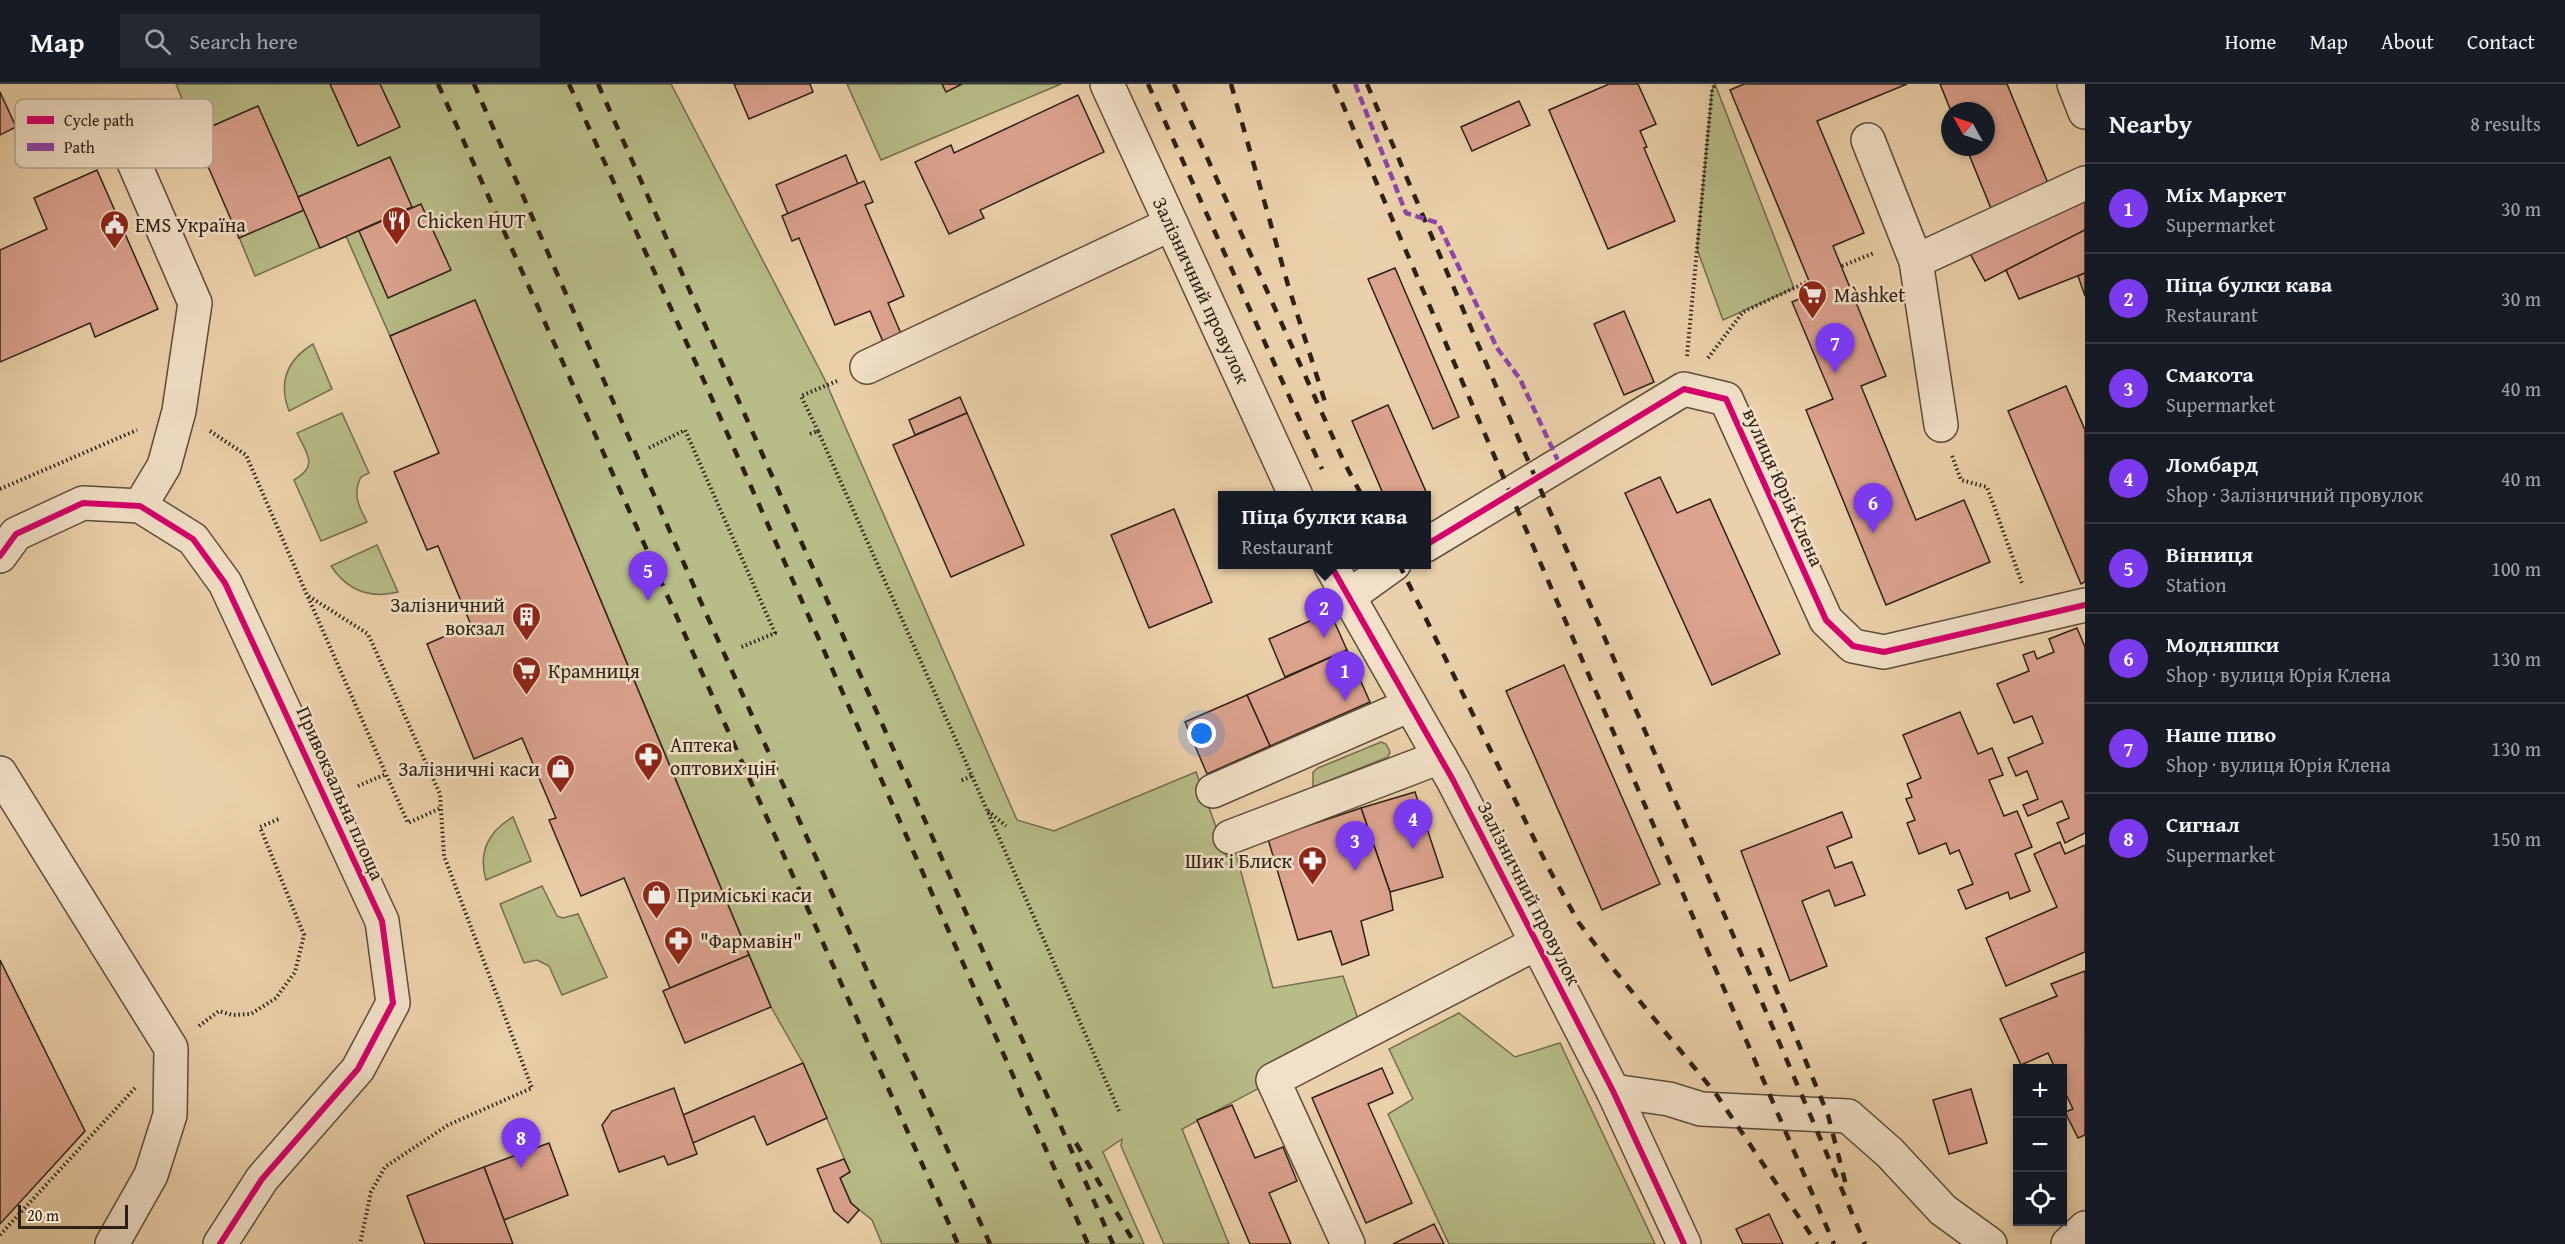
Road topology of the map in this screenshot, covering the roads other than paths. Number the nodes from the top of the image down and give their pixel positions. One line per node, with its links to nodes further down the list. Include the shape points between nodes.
1 (1107, 84): 7 (street, Залізничний провулок)
2 (2074, 84): 3 (street)
3 (2085, 112)
4 (1868, 140): 8 (street)
5 (136, 168): 12 (street, via 195,303 179,411 164,466)
6 (2085, 183): 8 (street)
7 (1172, 224): 9 (street); 11 (street, Залізничний провулок)
8 (1916, 261): 10 (street)
9 (867, 367)
10 (1941, 424)
11 (1294, 491)
12 (140, 506): 14 (street, Привокзальна площа, via 83,504); 28 (street, Привокзальна площа, via 193,539 225,584 382,921 393,1003 358,1069 262,1179)
13 (1431, 542): 18 (street, вулиця Юрія Клена, via 1684,389 1726,399 1827,620 1853,646 1884,652)
14 (5, 546)
15 (1333, 569): 17 (street, Залізничний провулок)
16 (1387, 569): 17 (street)
17 (1348, 597): 19 (street, Залізничний провулок)
18 (2085, 605)
19 (1410, 705): 20 (street, Залізничний провулок); 22 (street)
20 (1440, 757): 23 (street); 24 (street, Залізничний провулок)
21 (0, 773): 27 (street, via 171,1048 170,1115 151,1175)
22 (1213, 791)
23 (1230, 837)
24 (1537, 943): 25 (street, Залізничний провулок); 29 (street, via 1274,1080)
25 (1613, 1091): 30 (street, Залізничний провулок); 31 (street, via 1701,1109 1848,1116 1890,1153 1943,1210)
26 (2085, 1228): 32 (street)
27 (112, 1244)
28 (220, 1244)
29 (1348, 1244)
30 (1684, 1244)
31 (1990, 1244)
32 (2068, 1244)

